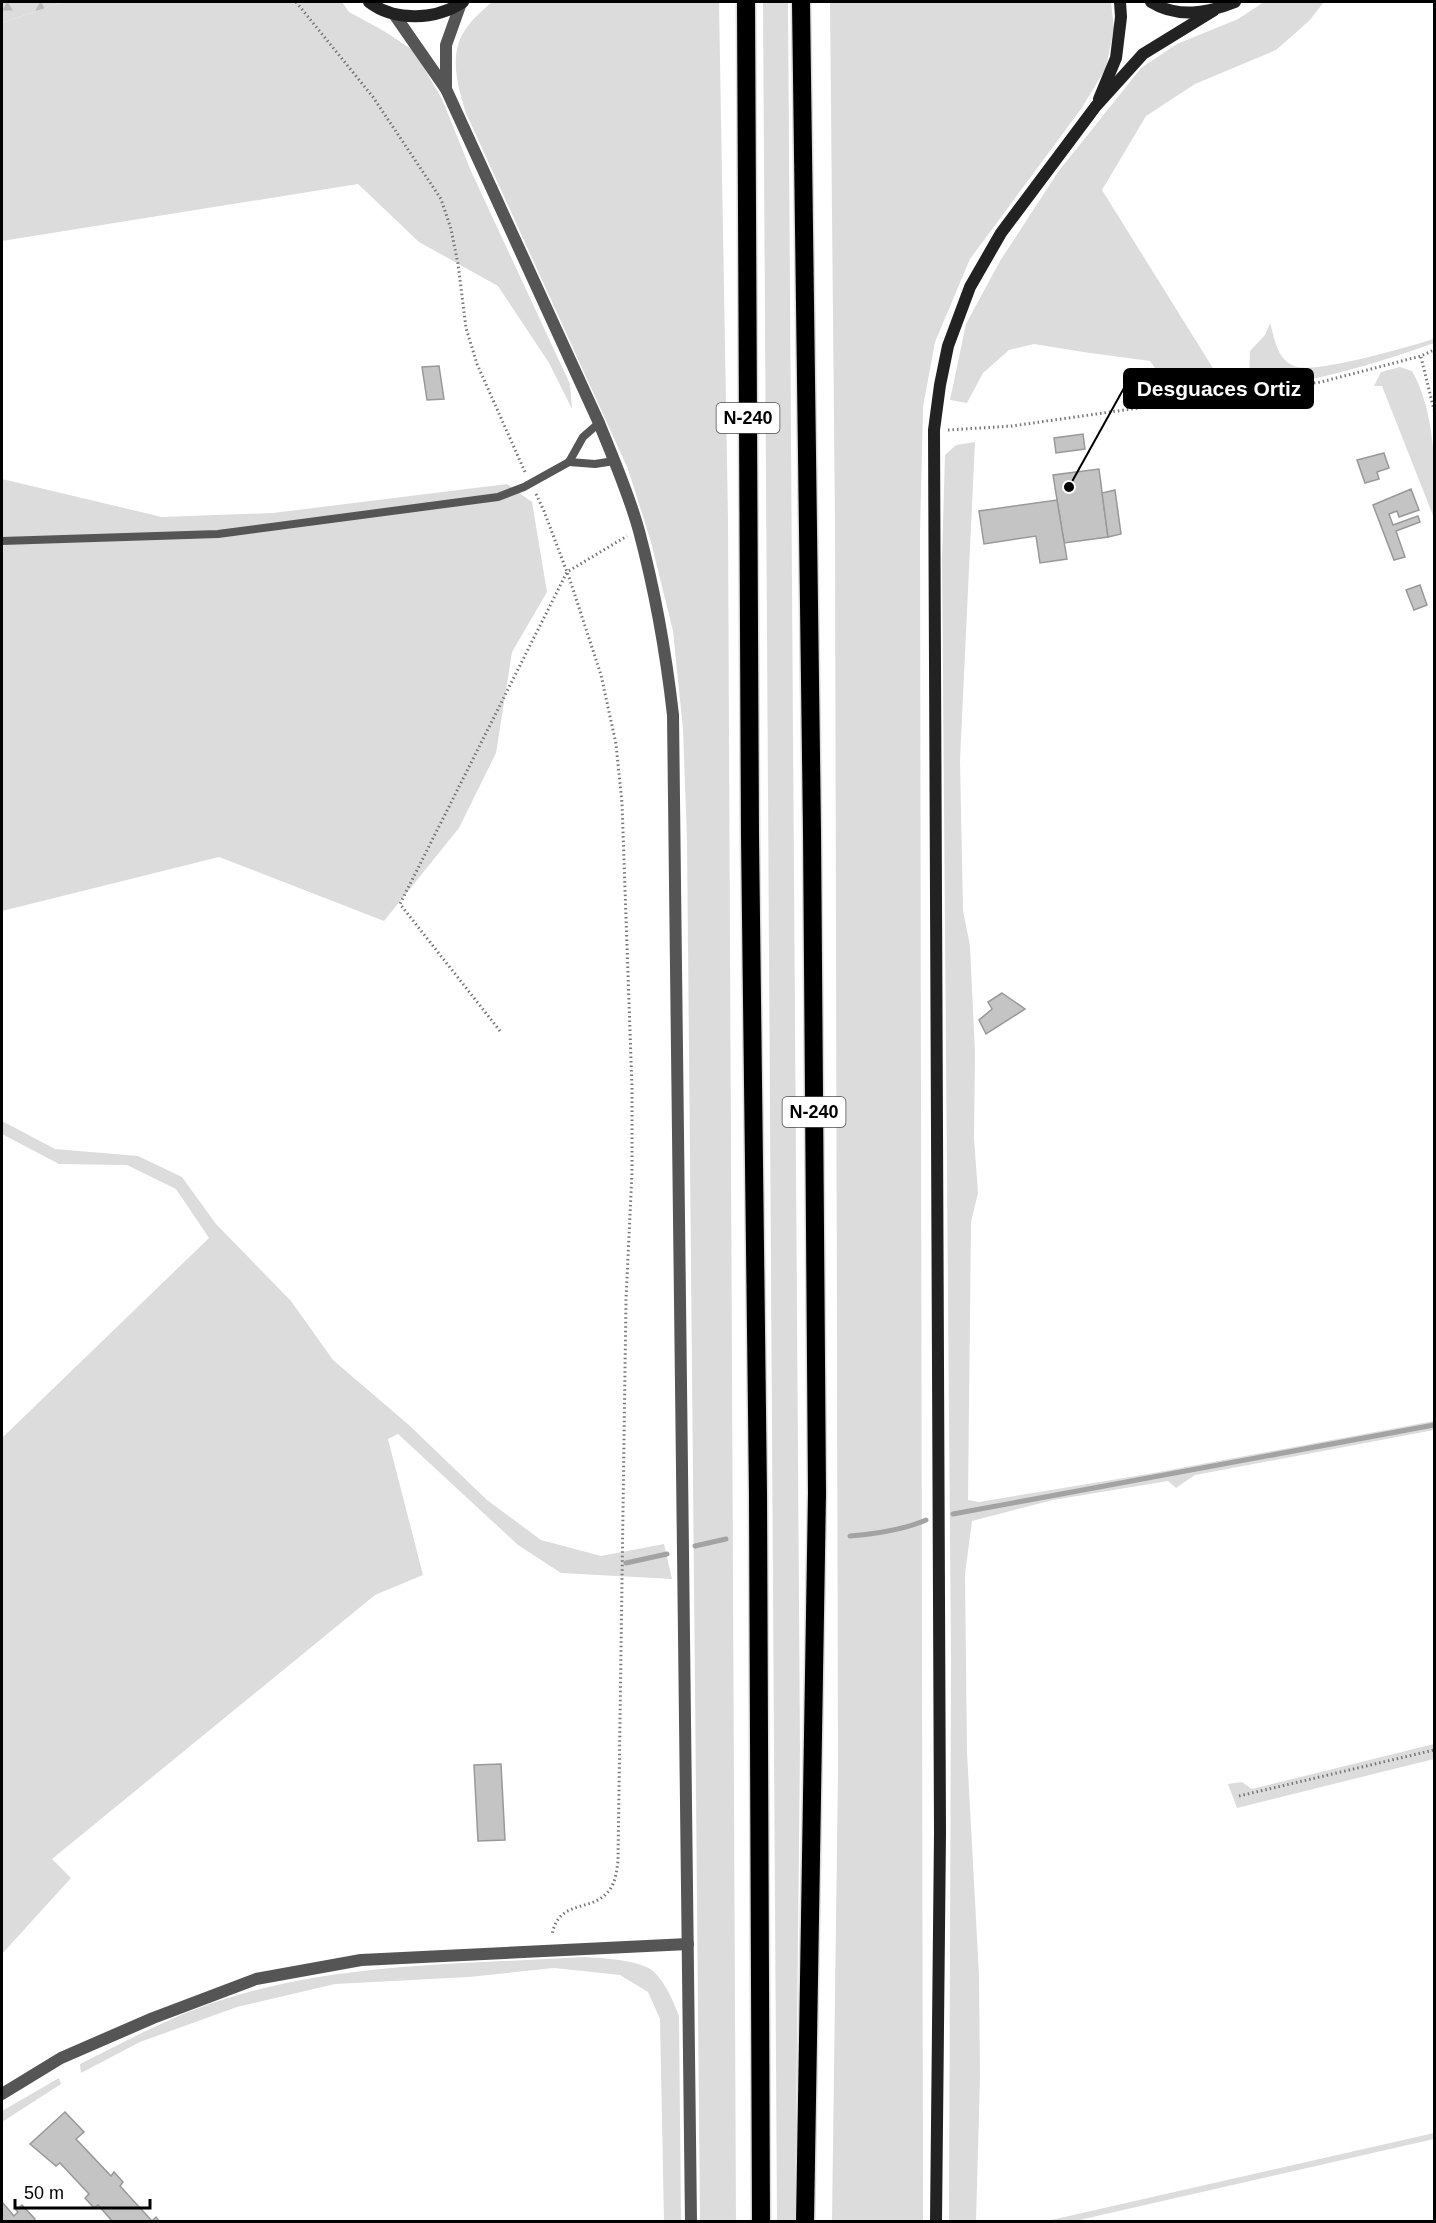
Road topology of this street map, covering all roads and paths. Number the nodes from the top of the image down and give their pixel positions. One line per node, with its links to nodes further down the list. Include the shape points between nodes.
1 (296, 2): 22 (path, via 373,97 441,199 451,230 466,328 477,364)
2 (369, 2): 11 (street)
3 (462, 2): 11 (street, via 440,13); 12 (street, via 446,45)
4 (736, 2): 14 (highway)
5 (746, 2): 14 (highway, N-240)
6 (801, 2): 34 (highway, N-240, via 817,1481)
7 (1120, 2): 13 (street, via 1116,57)
8 (1151, 2): 10 (street, via 1185,13)
9 (1235, 2): 10 (street)
10 (1213, 11): 13 (street, via 1143,54)
11 (394, 14): 12 (street)
12 (446, 89): 18 (street)
13 (1096, 106): 19 (street, via 1001,233 970,287 948,346)
14 (747, 114): 33 (highway, N-240)
15 (1434, 350): 16 (path)
16 (1421, 356): 17 (path); 19 (path, via 1321,382 1012,426)
17 (1434, 410)
18 (599, 423): 20 (street); 21 (lane, via 583,437)
19 (934, 430): 35 (street, via 940,1833)
20 (614, 461): 21 (lane); 23 (street)
21 (569, 462): 22 (lane)
22 (530, 483): 24 (lane, via 498,497 218,534); 25 (path)
23 (639, 530): 25 (path); 29 (street, via 665,649 672,715)
24 (2, 540)
25 (567, 572): 26 (path, via 400,904); 30 (path, via 601,675 616,744 630,1016 632,1172 626,1311 618,1861 607,1893 592,1904 568,1909 557,1918)
26 (500, 1031)
27 (1434, 1750): 28 (path)
28 (1239, 1796)
29 (688, 1944): 30 (street); 32 (street)
30 (550, 1952): 31 (street, via 361,1960 256,1979 61,2058)
31 (2, 2094)
32 (691, 2222)
33 (761, 2222)
34 (805, 2222)
35 (936, 2222)

